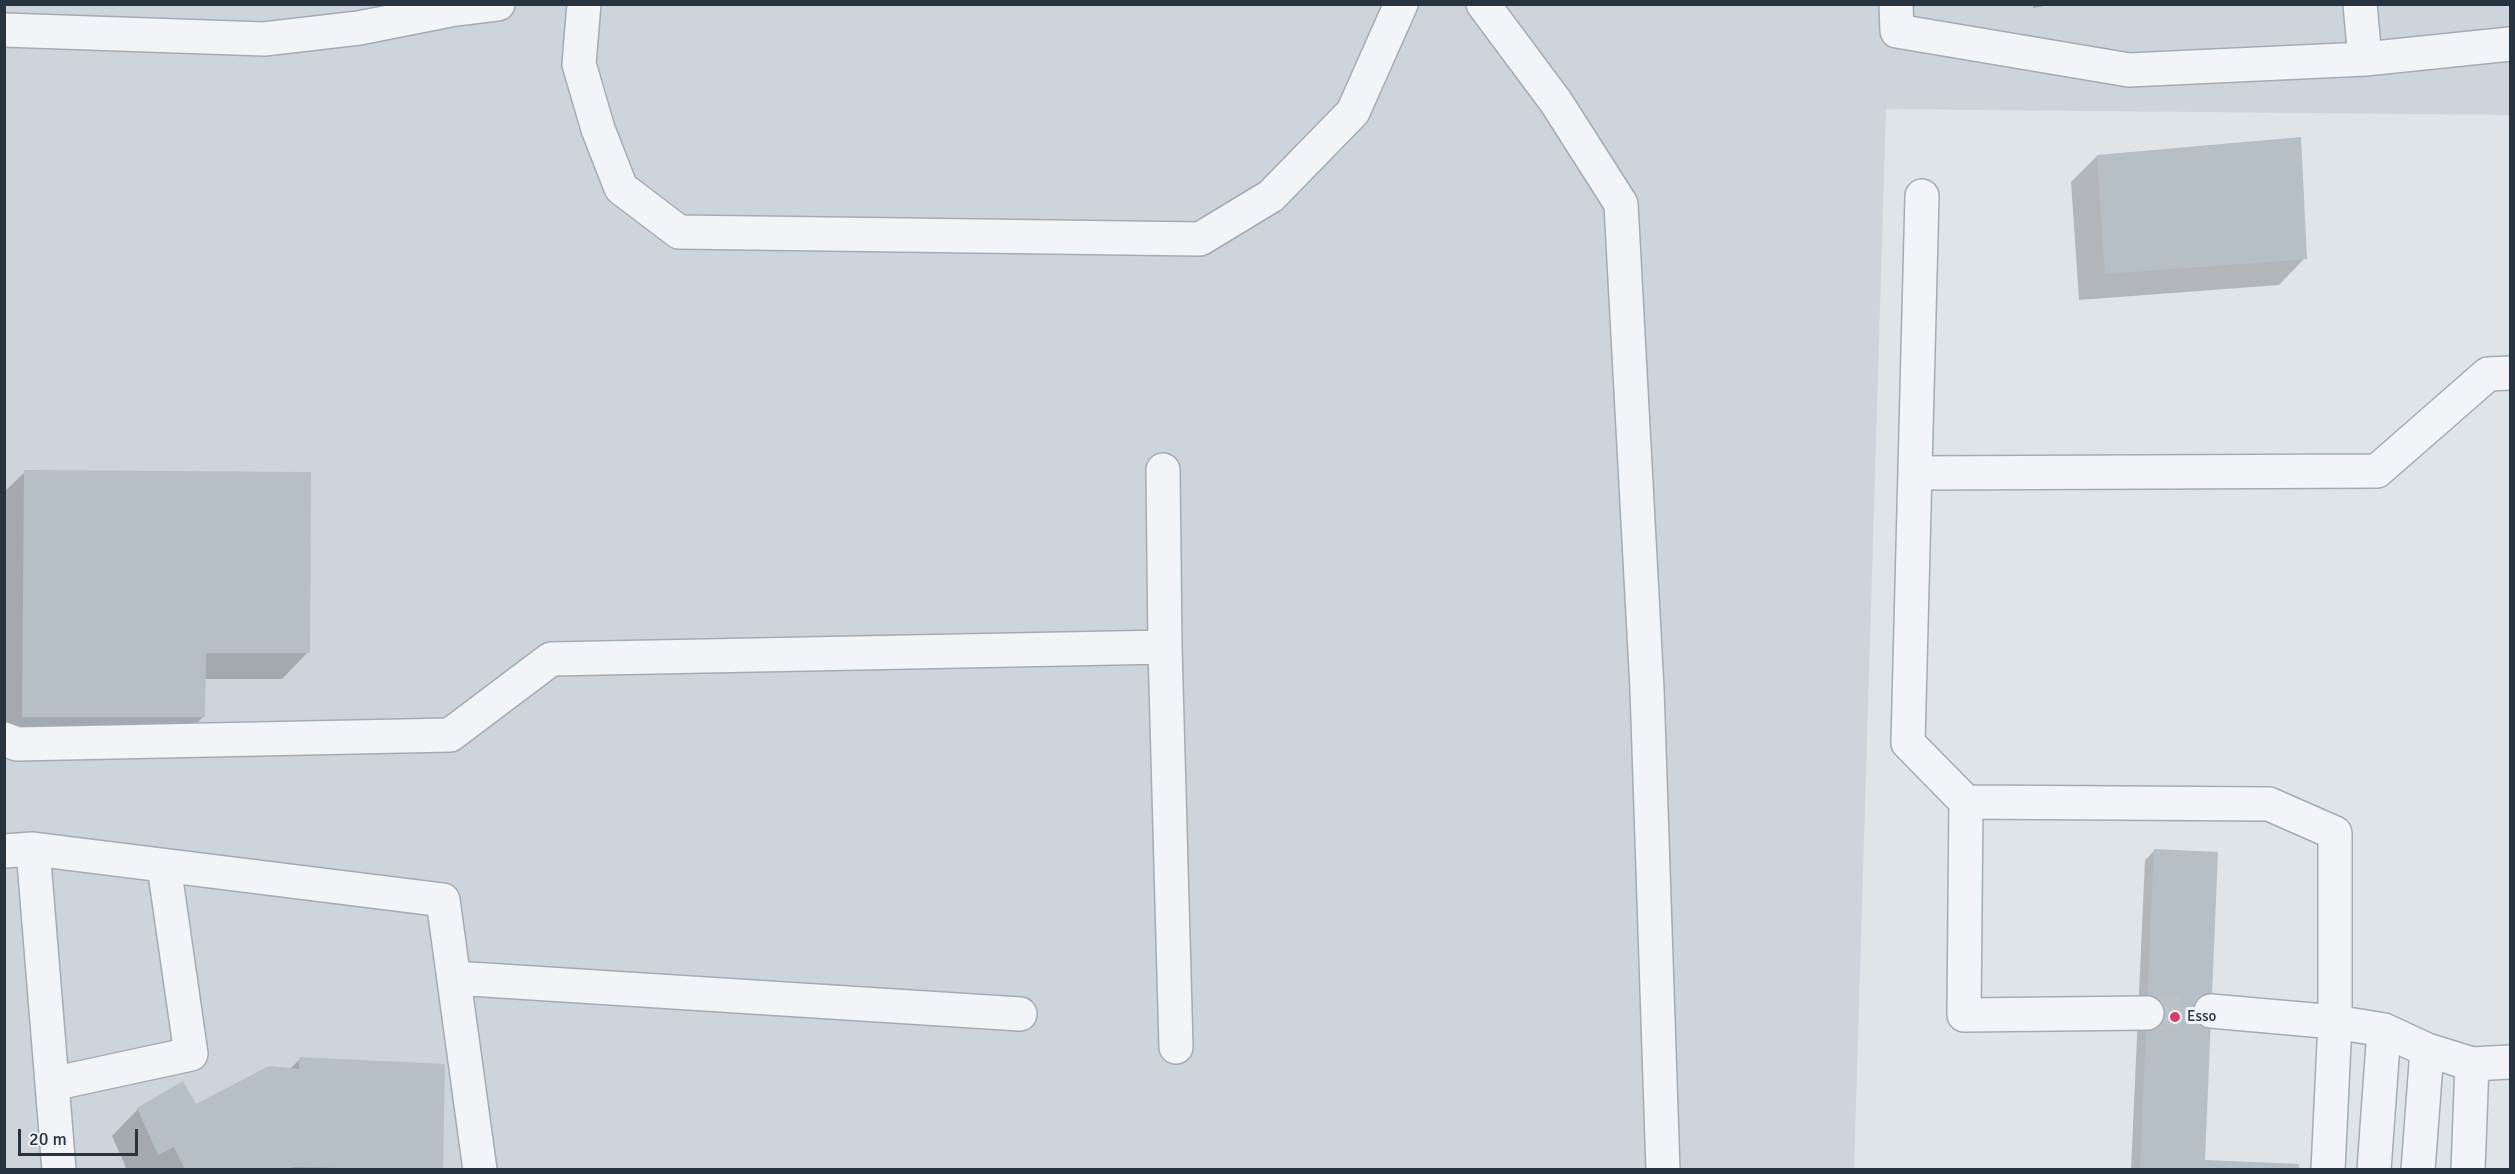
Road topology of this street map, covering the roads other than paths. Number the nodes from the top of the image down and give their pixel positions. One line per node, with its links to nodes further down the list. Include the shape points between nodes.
1 (498, 4): 7 (lane, via 359,28 264,39)
2 (584, 4): 3 (lane, via 579,64 621,188 679,232 1200,239 1271,196 1353,112)
3 (1401, 4)
4 (1483, 4): 32 (lane, via 1556,102 1621,204 1647,689)
5 (1896, 4): 9 (lane, via 1897,31 2130,70)
6 (2360, 4): 9 (lane)
7 (4, 30)
8 (2511, 44): 9 (lane)
9 (2366, 59)
10 (1922, 196): 13 (lane)
11 (2511, 373): 13 (lane, via 2488,374 2377,471)
12 (1162, 470): 14 (lane)
13 (1915, 474): 16 (lane, via 1908,743)
14 (1165, 647): 15 (lane, via 551,658 450,735 17,744); 25 (lane)
15 (4, 740)
16 (1966, 802): 21 (lane, via 1964,1015); 23 (lane, via 2269,804 2335,833)
17 (19, 850): 18 (lane); 29 (lane)
18 (164, 866): 19 (lane, via 443,900); 29 (lane, via 191,1054)
19 (454, 978): 22 (lane); 31 (lane)
20 (2211, 1011): 23 (lane)
21 (2147, 1013)
22 (1020, 1014)
23 (2336, 1022): 24 (lane); 33 (lane)
24 (2384, 1030): 26 (lane); 34 (lane)
25 (1176, 1047)
26 (2427, 1050): 28 (lane); 35 (lane)
27 (2511, 1062): 28 (lane)
28 (2472, 1065): 36 (lane)
29 (52, 1083): 30 (lane)
30 (58, 1170)
31 (480, 1170)
32 (1663, 1170)
33 (2328, 1170)
34 (2374, 1170)
35 (2418, 1170)
36 (2468, 1170)

